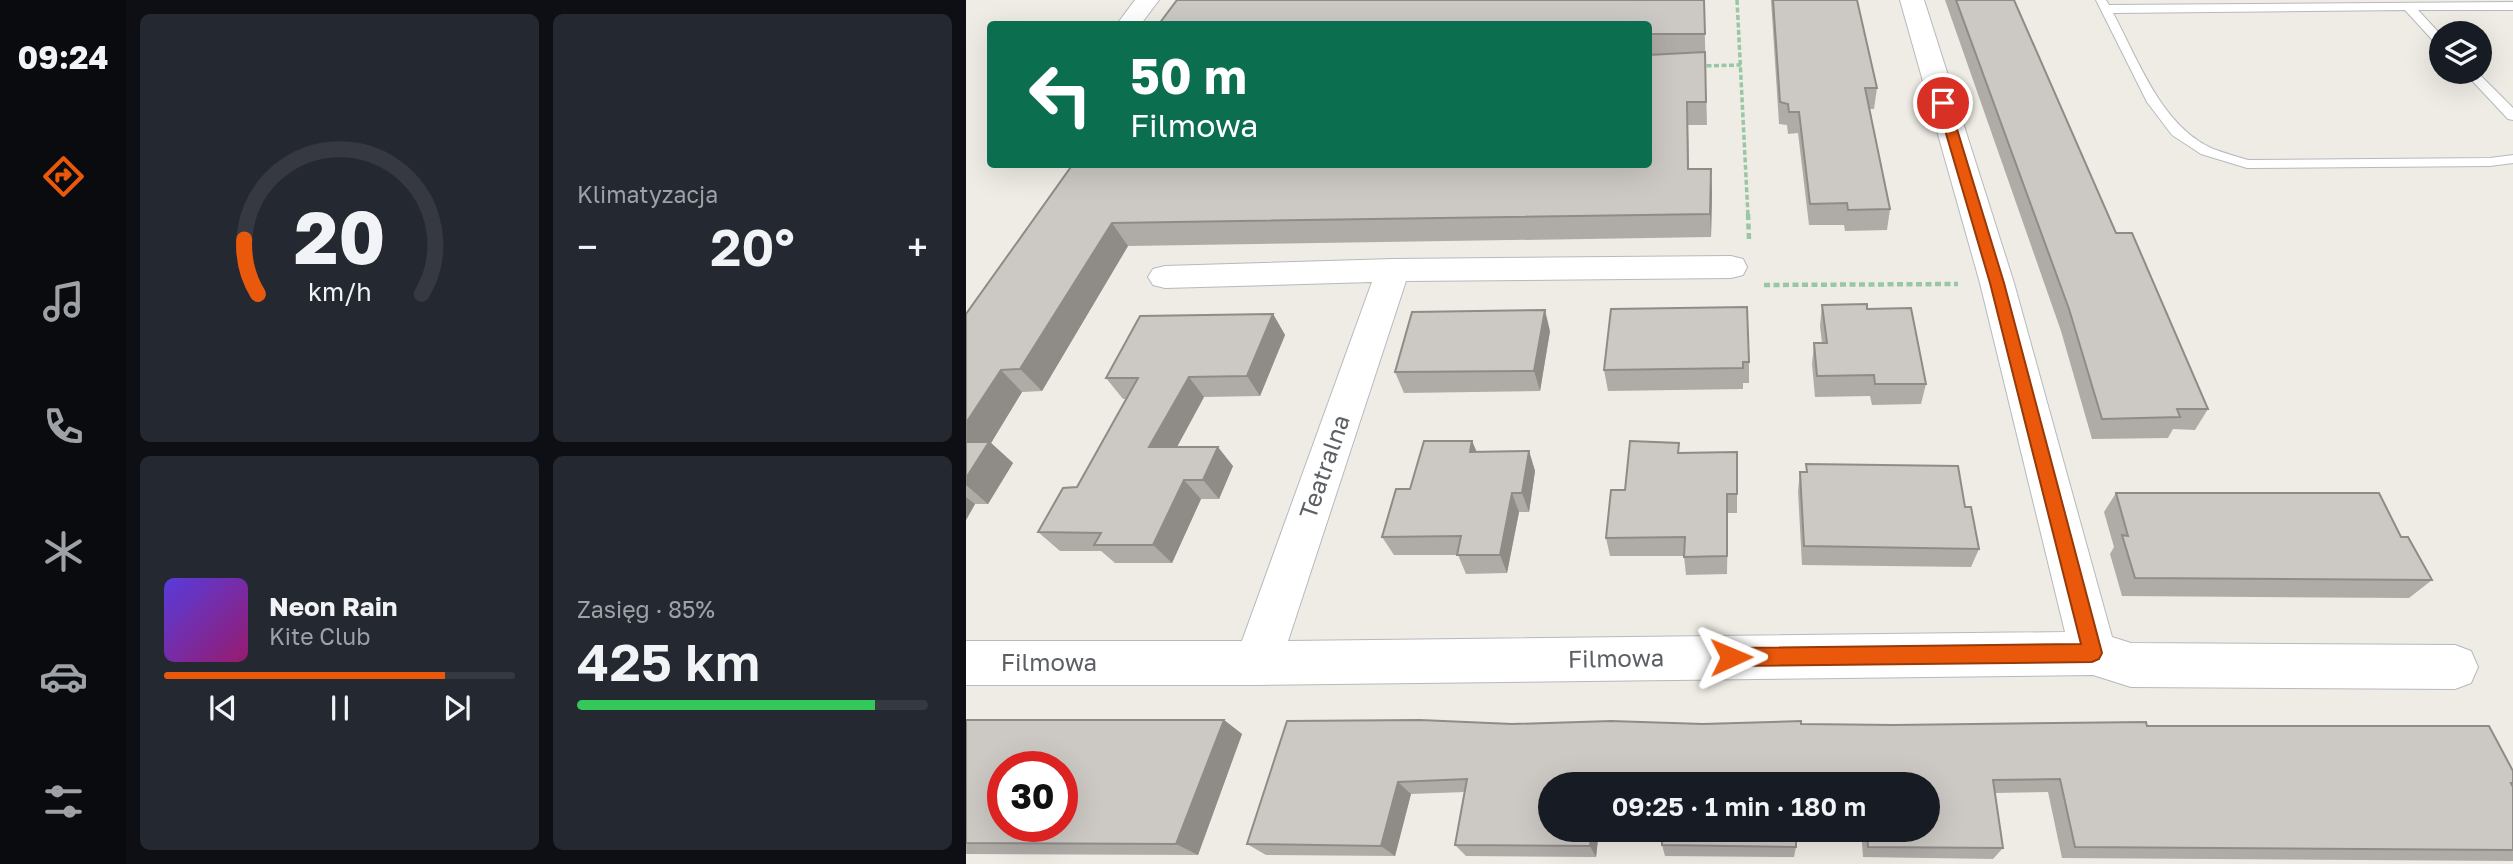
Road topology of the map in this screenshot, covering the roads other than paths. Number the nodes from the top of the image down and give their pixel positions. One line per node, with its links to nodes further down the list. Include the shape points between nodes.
1 (1147, 0): 6 (street)
2 (1912, 0): 14 (street, via 1997,283)
3 (2102, 4): 5 (lane); 10 (lane, via 2154,102 2177,132 2206,151 2247,164)
4 (2513, 6): 5 (lane)
5 (2409, 8): 7 (lane)
6 (1131, 21)
7 (2429, 29)
8 (2482, 84): 9 (lane)
9 (2513, 116)
10 (2513, 159)
11 (1744, 265): 12 (street)
12 (1393, 270): 13 (street); 16 (street, Teatralna)
13 (1165, 277)
14 (2092, 653): 16 (street, Filmowa); 17 (street, Filmowa, via 2131,665)
15 (966, 663): 16 (street, Filmowa)
16 (1257, 663)
17 (2455, 667)

